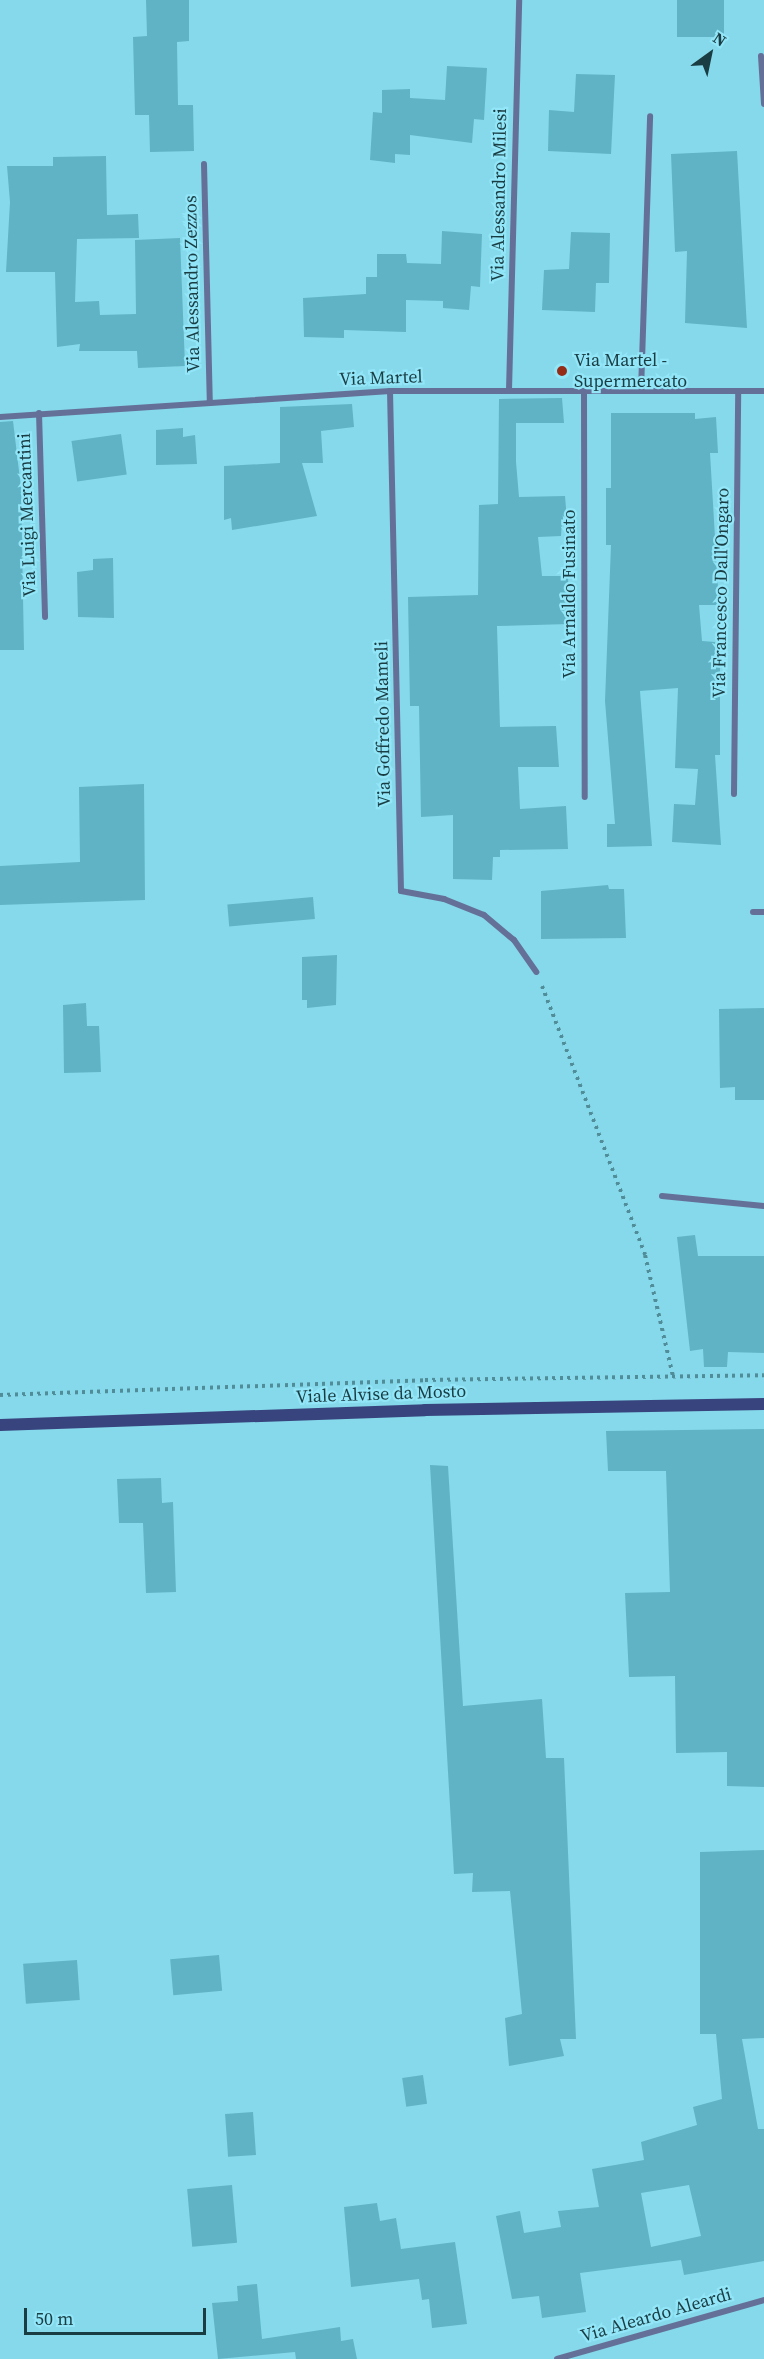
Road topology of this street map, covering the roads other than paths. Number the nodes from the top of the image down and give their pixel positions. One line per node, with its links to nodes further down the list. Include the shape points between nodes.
1 (519, 0): 6 (street, Via Alessandro Milesi)
2 (761, 56): 3 (street)
3 (764, 104)
4 (650, 116): 9 (street)
5 (204, 165): 12 (street, Via Alessandro Zezzos)
6 (509, 390): 7 (street, Via Martel); 8 (street, Via Martel)
7 (390, 391): 12 (street, Via Martel); 20 (street, Via Goffredo Mameli, via 401,891 444,899 484,915 514,940)
8 (584, 391): 9 (street, Via Martel); 17 (street, Via Arnaldo Fusinato)
9 (641, 391): 10 (street, Via Martel)
10 (738, 391): 11 (street, Via Martel); 16 (street, Via Francesco Dall'Ongaro)
11 (764, 391)
12 (210, 403): 13 (street, Via Martel)
13 (39, 413): 14 (street, Via Martel); 15 (street, Via Luigi Mercantini)
14 (0, 417)
15 (45, 617)
16 (734, 794)
17 (585, 797)
18 (753, 912): 19 (street)
19 (764, 912)
20 (536, 972)
21 (662, 1196): 22 (street)
22 (764, 1206)
23 (764, 1404): 24 (main road, Viale Alvise da Mosto, via 425,1410)
24 (0, 1425)
25 (764, 2300): 26 (street, Via Aleardo Aleardi)
26 (560, 2359)

